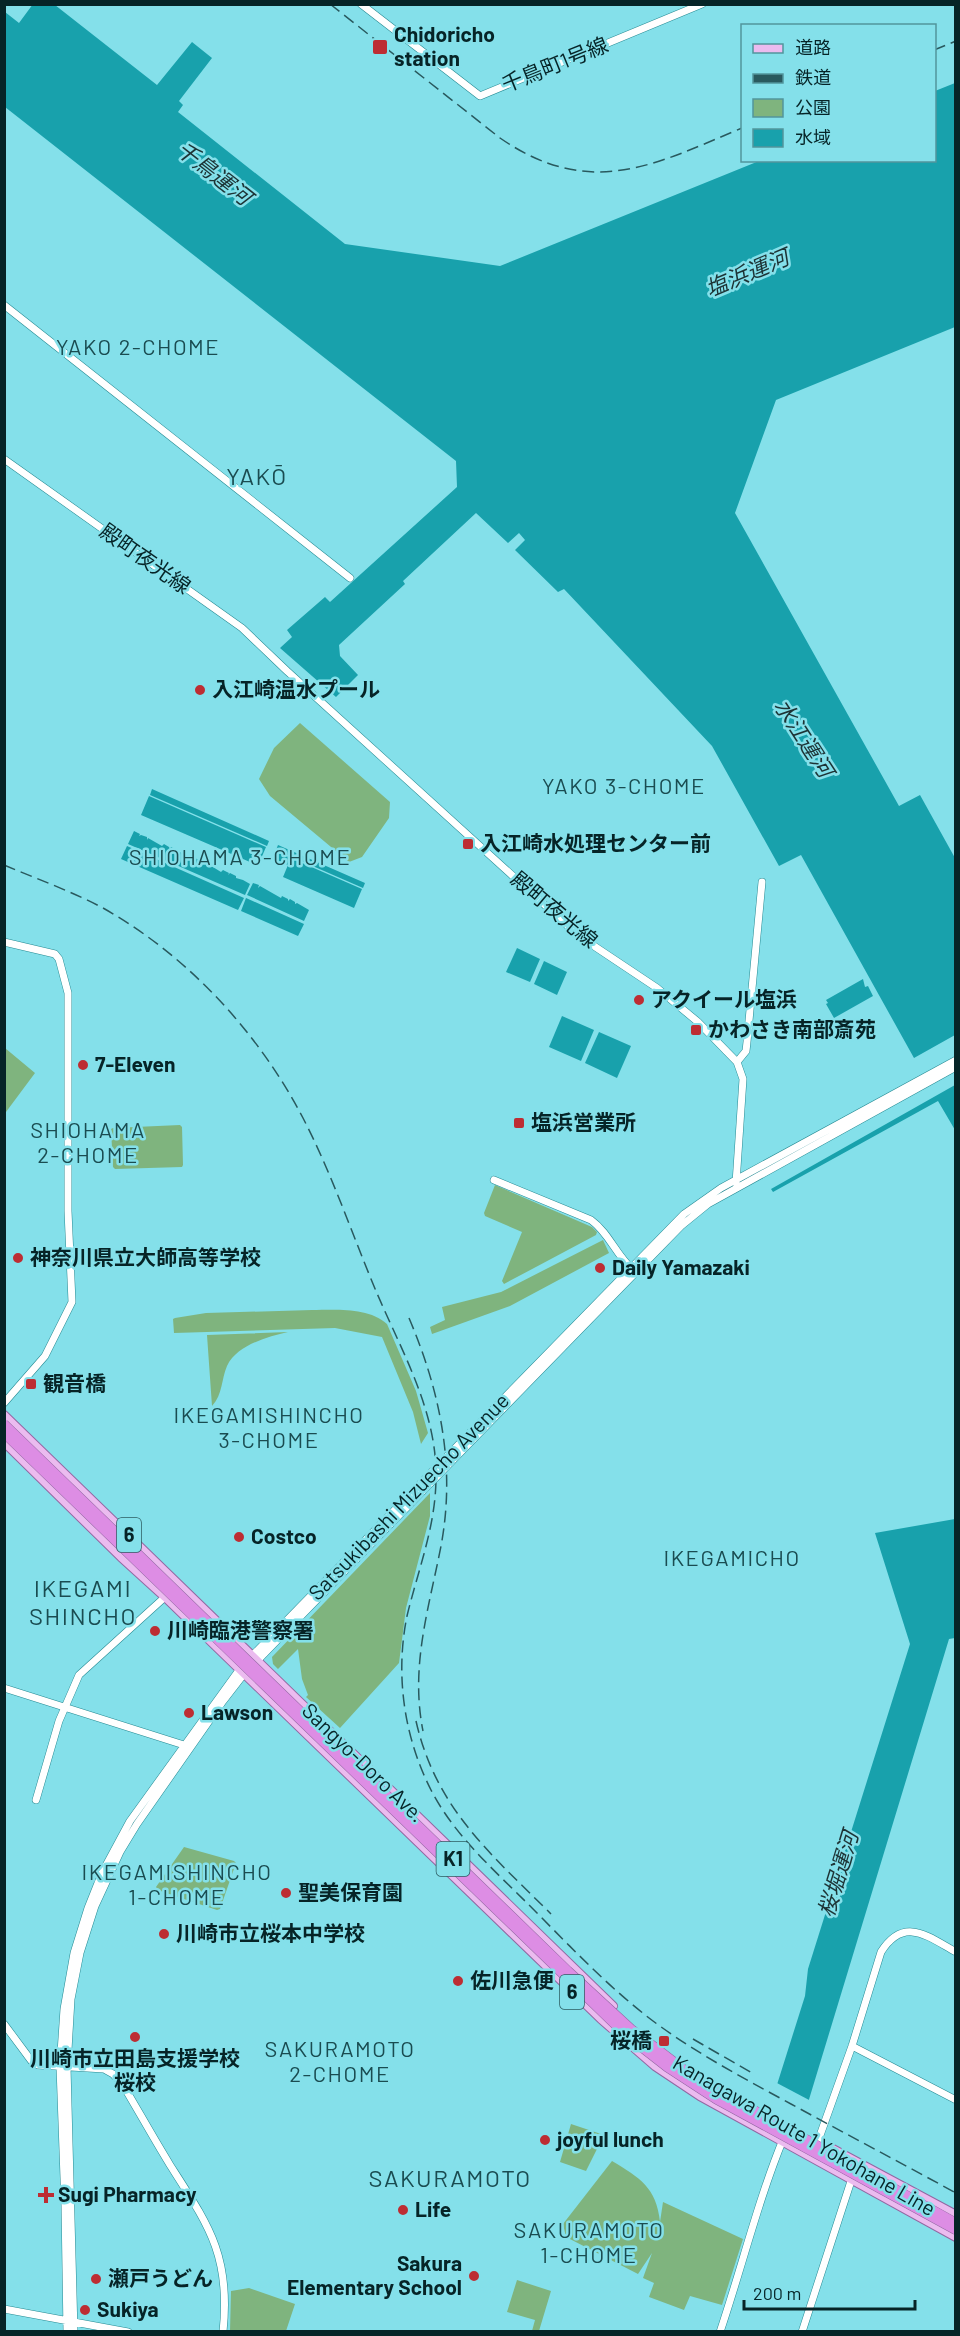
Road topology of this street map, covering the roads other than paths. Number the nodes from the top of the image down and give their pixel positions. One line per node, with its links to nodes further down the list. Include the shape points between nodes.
1 (361, 4): 2 (street, 千鳥町1号線, via 480,96)
2 (702, 4)
3 (4, 305): 5 (street)
4 (4, 459): 9 (street, 殿町夜光線, via 242,628 579,936 657,988)
5 (350, 578)
6 (762, 882): 9 (street, via 746,1051)
7 (4, 942): 14 (street, via 56,954 68,993 72,1302 45,1356)
8 (956, 1060): 12 (street, Satsukibashi Mizuecho Avenue)
9 (737, 1062): 12 (street, via 743,1079)
10 (956, 1067): 12 (street, Satsukibashi Mizuecho Avenue)
11 (494, 1180): 13 (street, via 591,1220)
12 (736, 1185): 13 (street, Satsukibashi Mizuecho Avenue, via 708,1196 689,1210)
13 (632, 1270): 20 (street, Satsukibashi Mizuecho Avenue); 20 (street, Satsukibashi Mizuecho Avenue, via 531,1382)
14 (4, 1403)
15 (4, 1415): 20 (main road, Sangyo-Doro Ave. / 6)
16 (4, 1424): 42 (highway, Kanagawa Route 1 Yokohane Line / K1, bridge, via 650,2046 720,2093)
17 (4, 1433): 43 (highway, Kanagawa Route 1 Yokohane Line / K1, bridge, via 626,2036 716,2099)
18 (4, 1442): 19 (main road, Sangyo-Doro Ave. / 6)
19 (165, 1597): 21 (main road, Sangyo-Doro Ave. / 6); 23 (street, via 82,1671)
20 (255, 1658): 21 (street, Satsukibashi Mizuecho Avenue); 25 (main road, Sangyo-Doro Ave. / 6)
21 (241, 1672): 24 (street, Satsukibashi Mizuecho Avenue); 26 (main road, Sangyo-Doro Ave. / 6); 35 (street, Satsukibashi Mizuecho Avenue, via 136,1824 107,1876 80,1953)
22 (4, 1688): 23 (street)
23 (64, 1707): 24 (street); 27 (street)
24 (184, 1745): 35 (street, Satsukibashi Mizuecho Avenue, via 130,1821 88,1908 66,1991)
25 (375, 1775): 26 (street); 28 (main road, Sangyo-Doro Ave. / 6)
26 (367, 1792): 29 (main road, Sangyo-Doro Ave. / 6)
27 (36, 1800)
28 (529, 1925): 29 (street); 30 (main road, Sangyo-Doro Ave. / 6)
29 (523, 1944): 32 (main road, Sangyo-Doro Ave. / 6)
30 (552, 1947): 32 (street); 37 (main road, Sangyo-Doro Ave. / 6, via 633,2026 674,2059)
31 (956, 1952): 34 (street, via 910,1931 889,1941)
32 (540, 1960): 38 (main road, Sangyo-Doro Ave. / 6, via 655,2066)
33 (4, 2024): 35 (street, via 33,2063)
34 (852, 2046): 36 (street); 39 (street)
35 (64, 2067): 46 (street, Satsukibashi Mizuecho Avenue); 50 (street, via 104,2069 118,2078 204,2218 222,2270)
36 (956, 2100)
37 (789, 2126): 38 (street); 39 (main road, Sangyo-Doro Ave. / 6)
38 (782, 2141): 40 (main road, Sangyo-Doro Ave. / 6); 51 (street)
39 (818, 2141): 41 (main road, Sangyo-Doro Ave. / 6)
40 (852, 2178): 44 (main road, Sangyo-Doro Ave. / 6); 52 (street)
41 (956, 2215)
42 (956, 2223)
43 (956, 2230)
44 (956, 2237)
45 (4, 2309): 46 (street)
46 (70, 2321): 47 (street, Satsukibashi Mizuecho Avenue); 48 (street, Satsukibashi Mizuecho Avenue); 49 (street)
47 (67, 2331)
48 (74, 2331)
49 (128, 2331)
50 (223, 2331)
51 (720, 2331)
52 (802, 2331)

